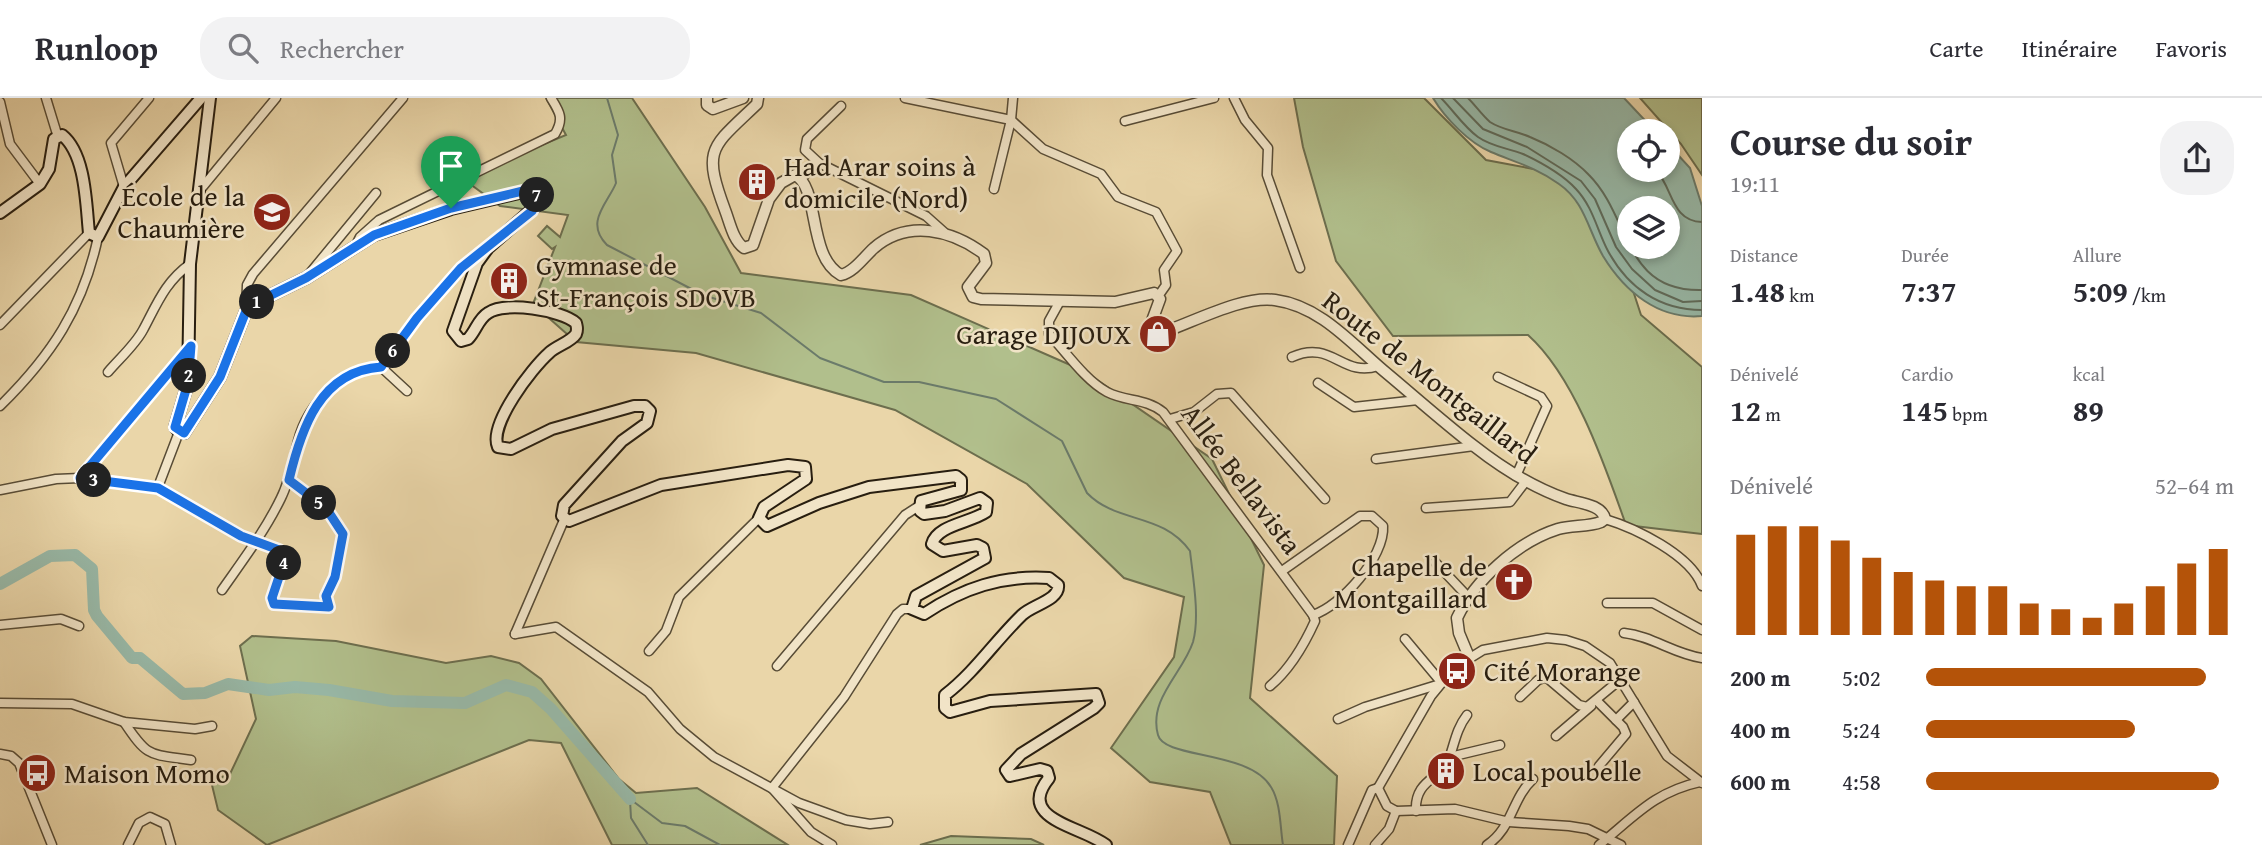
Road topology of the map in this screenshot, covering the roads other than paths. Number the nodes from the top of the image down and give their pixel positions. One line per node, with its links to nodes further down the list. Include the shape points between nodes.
1 (46, 98): 19 (street)
2 (149, 98): 23 (street, via 111,143)
3 (201, 98): 23 (main road)
4 (210, 98): 26 (main road)
5 (276, 98): 26 (street)
6 (403, 98): 37 (street, via 253,274 247,285)
7 (551, 98): 30 (street, via 561,114 555,134 379,219)
8 (707, 98): 9 (street, via 713,110)
9 (744, 98)
10 (758, 98): 21 (street, via 718,145 711,164 741,246 748,249 753,244 769,199 780,183 795,175)
11 (905, 98): 17 (street)
12 (1013, 98): 17 (street)
13 (1214, 98): 18 (street)
14 (1234, 98): 33 (street, via 1268,148 1267,175)
15 (0, 102): 22 (street, via 10,144)
16 (841, 106): 20 (street, via 804,145)
17 (1012, 120): 24 (street); 35 (street, via 1033,143 1101,174 1118,197 1160,216 1177,251 1164,270 1166,285)
18 (1125, 121)
19 (57, 135): 22 (main road, via 49,169); 29 (main road, via 69,143 84,181)
20 (819, 163): 21 (street); 28 (street, via 926,216)
21 (801, 178): 28 (street, via 821,248 841,275 886,241 922,229)
22 (40, 184): 27 (main road)
23 (124, 187): 29 (main road)
24 (994, 189)
25 (376, 193): 34 (street)
26 (196, 194): 32 (main road)
27 (0, 213)
28 (944, 232): 36 (street, via 986,258 969,284 973,297)
29 (93, 235): 38 (street); 48 (street, via 91,271 60,339)
30 (355, 248): 31 (main road, via 374,235 451,208 527,190 536,193 532,211); 34 (main road)
31 (488, 248): 42 (street, via 461,268); 63 (main road, via 477,263 453,331 456,337 468,339 485,315 511,306 566,316 576,323 577,330 551,351 519,388 495,435 498,447 511,449 552,429 634,406 650,411 647,424 622,441 564,505)
32 (190, 264): 39 (main road); 43 (street, via 171,279 143,331)
33 (1300, 268)
34 (306, 278): 37 (main road)
35 (1159, 295): 36 (street, via 1115,302); 41 (street, Route de Montgaillard, via 1149,325 1154,334 1251,301 1274,299 1331,323)
36 (1060, 301): 49 (street, Allée Bellavista, via 1049,321 1049,334 1099,386 1119,396 1148,401)
37 (246, 311): 50 (main road, via 220,377 193,422 184,433)
38 (0, 325)
39 (191, 346): 50 (main road, via 188,383 175,427); 53 (street)
40 (1292, 357): 41 (street, via 1318,351 1358,370)
41 (1378, 366): 47 (street, Route de Montgaillard)
42 (381, 367): 46 (street); 55 (street, via 362,368 326,393 309,415)
43 (107, 372)
44 (1498, 377): 54 (street, via 1541,397 1548,406)
45 (1318, 383): 47 (street, via 1354,407)
46 (407, 391)
47 (1418, 400): 51 (street, Route de Montgaillard)
48 (0, 406)
49 (1170, 419): 58 (street, via 1194,412 1217,394 1231,393); 66 (street, Allée Bellavista)
50 (179, 432): 56 (street)
51 (1474, 446): 52 (street); 54 (street, Route de Montgaillard)
52 (1376, 459)
53 (80, 478): 56 (street); 57 (street)
54 (1521, 479): 60 (street, via 1510,502); 62 (street, Route de Montgaillard, via 1595,507)
55 (289, 480): 64 (street); 64 (street, via 326,508 343,534 335,577 326,596 329,607 274,604 285,555)
56 (158, 488): 64 (street, via 241,536)
57 (0, 491)
58 (1325, 499)
59 (919, 506): 61 (main road, via 931,496 961,490 961,480 949,475 869,487 818,503 767,527); 71 (main road, via 925,514 980,498 986,503 986,512 941,531 932,544 943,551 977,545 986,555 916,596); 81 (street, via 905,515)
60 (1426, 508)
61 (759, 518): 63 (main road, via 764,508 803,484 805,467 788,465 682,481); 78 (street, via 679,597 666,631)
62 (1605, 519): 67 (street, via 1673,553); 69 (street, via 1555,530 1526,545 1502,562)
63 (564, 520): 102 (street, via 515,634 556,627 648,692 702,750)
64 (257, 540): 68 (street)
65 (1435, 562): 69 (street)
66 (1282, 571): 72 (street, Allée Bellavista); 72 (street, via 1360,516 1372,516 1384,526 1380,543 1357,582 1336,605)
67 (1702, 586)
68 (222, 590)
69 (1469, 598): 79 (street, via 1457,618)
70 (1607, 603): 75 (street, via 1653,603)
71 (912, 609): 102 (street, via 897,614 844,697); 113 (main road, via 924,614 989,582 1037,577 1058,585 1056,596 1029,609 942,702 950,712 990,701 1096,695 1100,699 1094,708 1021,754 1006,770 1010,776 1047,771 1049,778 1039,795 1040,806 1050,820)
72 (1313, 615): 84 (street, via 1310,631)
73 (0, 625): 74 (street, via 61,619)
74 (79, 626)
75 (1702, 630)
76 (1624, 633): 80 (street)
77 (1405, 639): 83 (street)
78 (649, 651)
79 (1469, 657): 82 (street, via 1520,641 1566,640 1602,656); 83 (street)
80 (1702, 658)
81 (777, 666)
82 (1621, 679): 86 (street); 87 (street)
83 (1440, 683): 90 (street); 103 (street)
84 (1270, 686)
85 (1520, 697): 86 (street, via 1546,677 1579,705)
86 (1595, 702): 91 (street); 94 (street)
87 (1634, 702): 91 (street); 101 (street, via 1667,756)
88 (0, 703): 92 (street, via 72,704)
89 (1467, 715): 97 (street)
90 (1338, 719)
91 (1616, 720): 99 (street, via 1625,730 1625,738)
92 (124, 722): 93 (street, via 195,729); 98 (street, via 150,754)
93 (212, 726)
94 (1556, 736)
95 (1500, 745): 97 (street)
96 (0, 754): 109 (street, via 19,764)
97 (1450, 757): 105 (street, via 1422,787)
98 (191, 760)
99 (1599, 766)
100 (1532, 779): 107 (street)
101 (1701, 782): 108 (street, via 1658,796)
102 (772, 788): 106 (street, via 846,820); 112 (street, via 811,832)
103 (1378, 788): 104 (street, via 1387,806); 114 (street, via 1372,790)
104 (1396, 811): 105 (street); 115 (street, via 1389,829)
105 (1416, 811): 107 (street, via 1460,810)
106 (888, 822)
107 (1508, 822): 108 (street, via 1578,827); 116 (street)
108 (1608, 838): 117 (street); 118 (street)
109 (52, 845)
110 (128, 845): 111 (street, via 139,823 150,817 165,824)
111 (172, 845)
112 (832, 845)
113 (1105, 845)
114 (1348, 845)
115 (1375, 845)
116 (1487, 845)
117 (1599, 845)
118 (1621, 845)

